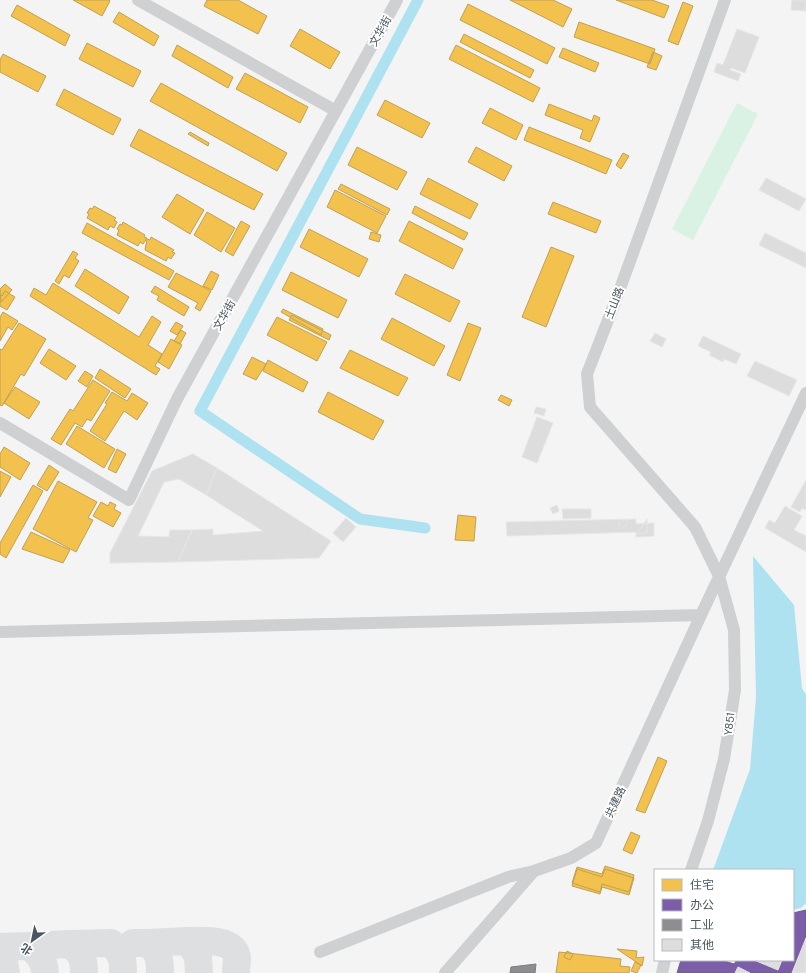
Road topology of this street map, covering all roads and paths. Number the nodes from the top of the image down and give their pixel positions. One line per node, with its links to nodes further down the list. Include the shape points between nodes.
1 (138, 0): 4 (street)
2 (397, 0): 4 (street, 文华街)
3 (725, 0): 7 (street, 土山路, via 587,374 590,407 695,527)
4 (336, 111): 6 (street, 文华街, via 177,399 129,500)
5 (806, 393): 7 (street, 共建路)
6 (0, 423)
7 (719, 576): 8 (street, 共建路); 10 (street, Y851, via 734,630 734,690 724,759 708,821)
8 (701, 615): 9 (street); 11 (street, 共建路, via 596,842 571,858)
9 (0, 632)
10 (691, 869)
11 (534, 871): 12 (street, via 508,877); 14 (street, 共建路)
12 (320, 952)
13 (665, 961): 15 (street)
14 (445, 973)
15 (662, 973)

